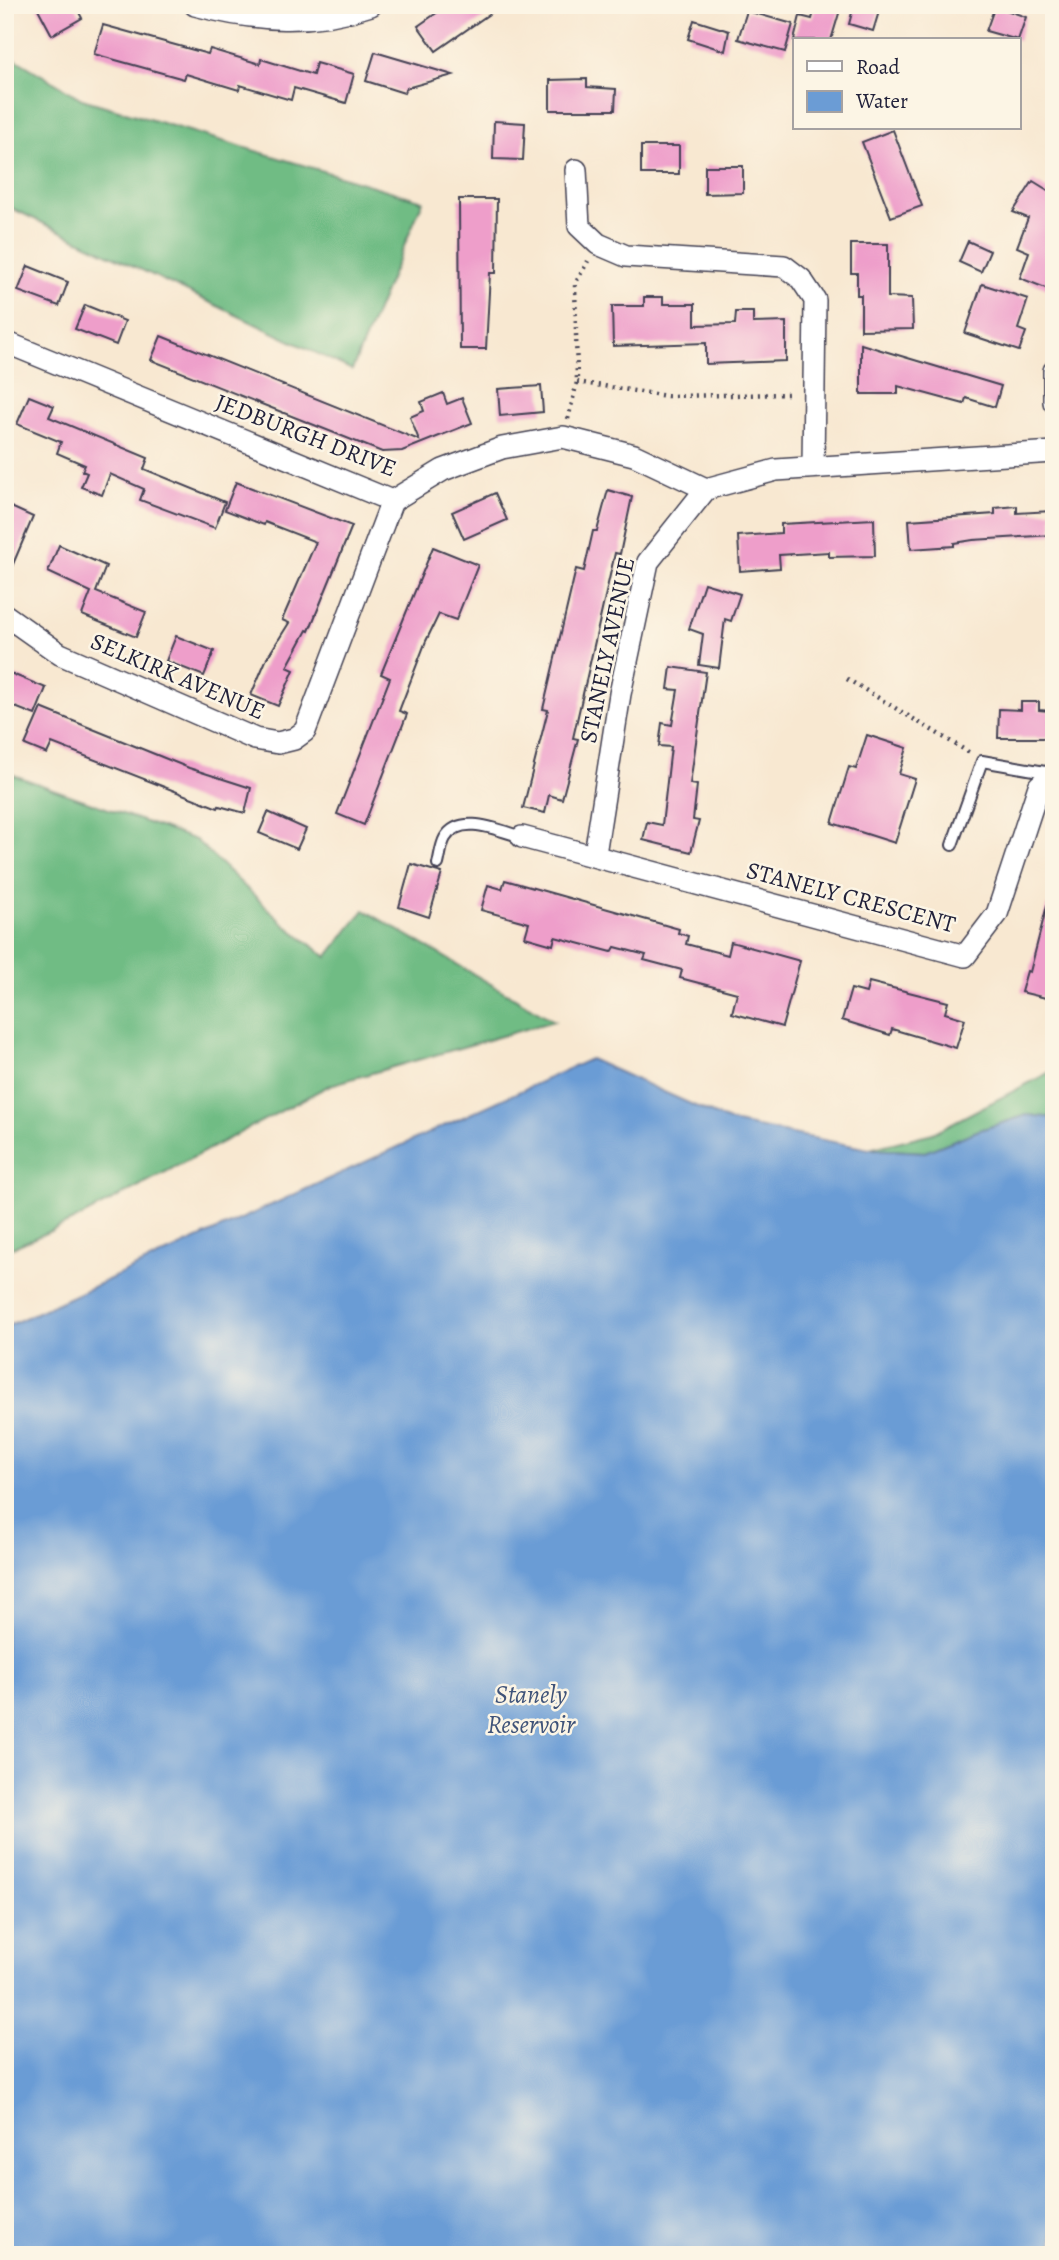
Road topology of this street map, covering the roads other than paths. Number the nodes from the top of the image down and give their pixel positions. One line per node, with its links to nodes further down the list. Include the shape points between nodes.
1 (195, 5): 2 (street, via 270,20 312,19)
2 (371, 5)
3 (576, 170): 8 (street, via 579,226 598,244 626,256 784,266 801,279 815,300)
4 (5, 342): 10 (street, JEDBURGH DRIVE)
5 (1054, 371): 6 (street)
6 (1054, 402)
7 (1054, 452): 8 (street)
8 (813, 467): 9 (street, via 776,470)
9 (706, 489): 10 (street, JEDBURGH DRIVE, via 634,454 563,437 502,447 443,470); 15 (street, STANELY AVENUE, via 649,562 620,694)
10 (392, 501): 11 (street, SELKIRK AVENUE, via 305,731 294,739 278,743 255,739 134,689 60,654)
11 (5, 615)
12 (1052, 773): 14 (lane, via 982,761); 15 (street, STANELY CRESCENT, via 1039,786 997,914 965,956)
13 (522, 837): 15 (street, STANELY CRESCENT); 16 (lane, via 469,824 456,827 445,838)
14 (952, 845)
15 (595, 854)
16 (438, 864)

